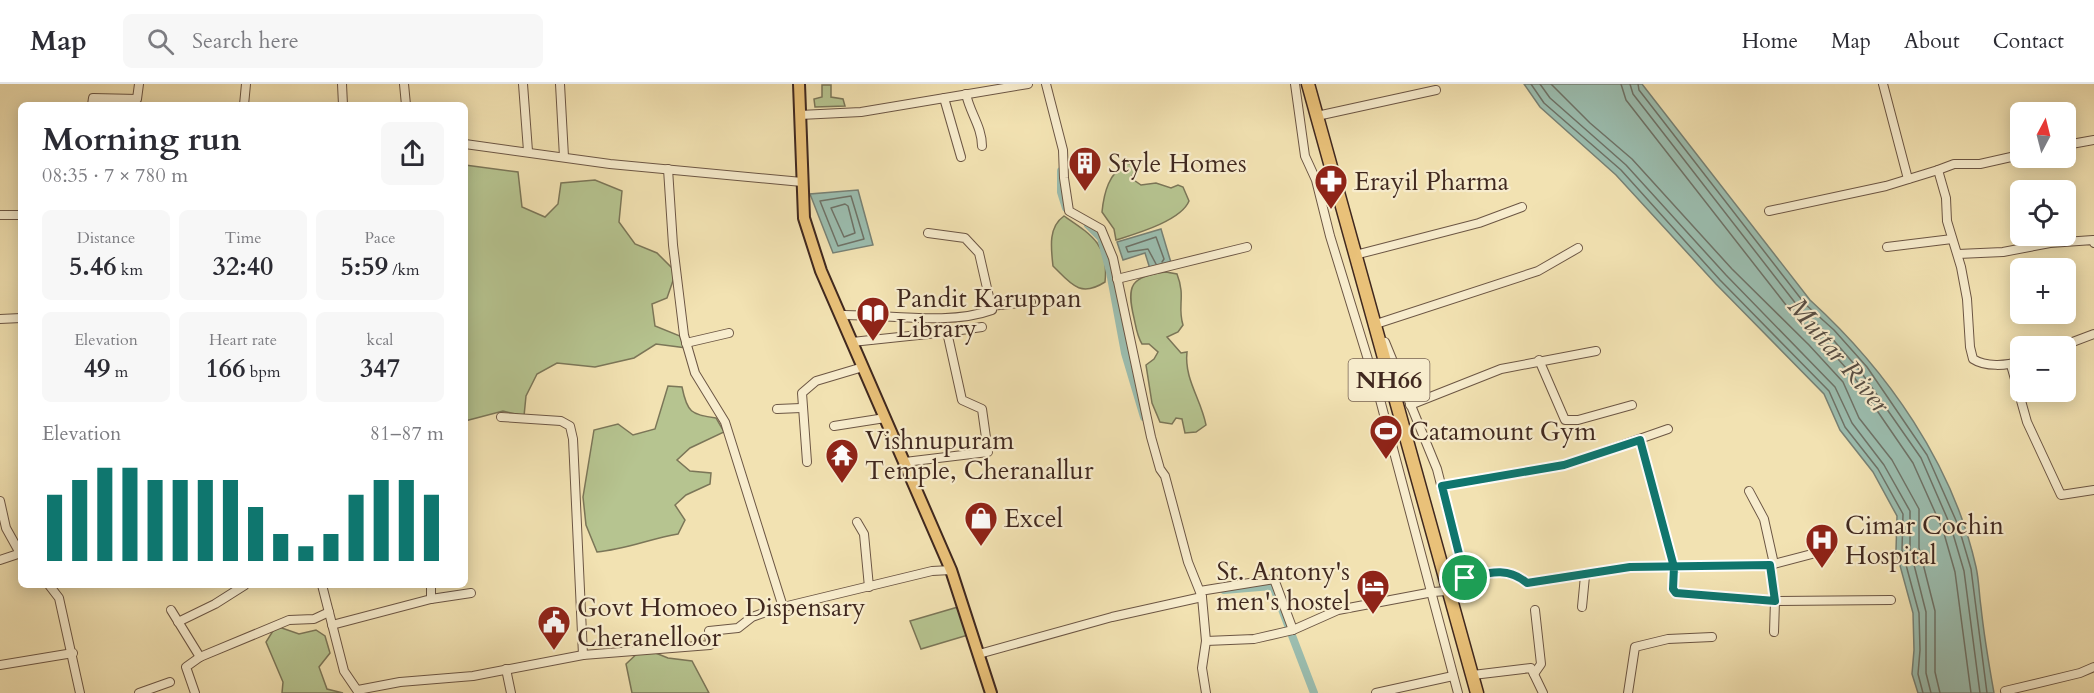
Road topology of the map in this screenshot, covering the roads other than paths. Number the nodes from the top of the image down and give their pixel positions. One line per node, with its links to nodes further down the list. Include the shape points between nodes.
1 (139, 84): 16 (street, via 137,99 93,98)
2 (246, 84): 17 (street)
3 (342, 84): 18 (street)
4 (404, 84): 19 (street)
5 (523, 84): 26 (street)
6 (560, 84): 27 (street)
7 (799, 84): 20 (main road)
8 (1028, 84): 14 (street)
9 (1046, 84): 46 (street, via 1063,150 1069,211 1101,229)
10 (1295, 84): 96 (street, via 1305,156 1316,180 1378,392)
11 (1308, 84): 21 (highway, NH66)
12 (1883, 84): 32 (street)
13 (1436, 90): 21 (street)
14 (966, 94): 15 (street); 25 (street, via 982,134)
15 (944, 98): 20 (street, via 861,112); 28 (street)
16 (92, 102)
17 (244, 102)
18 (343, 102)
19 (406, 102)
20 (800, 115): 33 (main road)
21 (1317, 116): 45 (highway, NH66)
22 (2094, 140): 23 (street)
23 (2076, 143)
24 (468, 144): 26 (street)
25 (982, 146)
26 (528, 151): 27 (street)
27 (564, 156): 30 (street)
28 (961, 157)
29 (2010, 157): 31 (street, via 1980,164 1954,164)
30 (668, 169): 33 (street); 58 (street)
31 (1938, 170): 32 (street); 39 (street)
32 (1908, 179): 35 (street)
33 (802, 182): 49 (main road, via 804,218)
34 (1522, 207): 45 (street, via 1479,223)
35 (1769, 211)
36 (0, 215): 37 (street)
37 (18, 215)
38 (928, 233): 48 (street, via 965,238 979,253)
39 (1952, 239): 42 (street); 44 (street)
40 (2094, 243): 44 (street, via 2050,243 2003,252)
41 (1247, 247): 46 (street)
42 (1887, 247)
43 (1578, 248): 53 (street, via 1538,271)
44 (1958, 254): 62 (street, via 1968,299 1973,359 1980,364)
45 (1355, 255): 53 (highway, NH66)
46 (1117, 279): 100 (street, via 1151,437)
47 (1031, 302): 48 (street)
48 (990, 306): 49 (street, via 992,310 981,314 927,318)
49 (840, 315): 59 (main road)
50 (18, 318): 51 (street)
51 (0, 320)
52 (982, 327): 54 (street)
53 (1374, 329): 65 (street, via 1385,342); 97 (highway, NH66)
54 (947, 332): 59 (street); 75 (street, via 962,400 982,409 988,452)
55 (729, 333): 58 (street)
56 (2094, 334): 57 (street)
57 (2076, 341)
58 (686, 342): 104 (street, via 695,373 725,422)
59 (852, 342): 63 (main road)
60 (1596, 351): 61 (street)
61 (1539, 360): 65 (street, via 1501,369); 66 (street, via 1565,420)
62 (2010, 365)
63 (863, 367): 67 (street, via 807,387 802,393); 70 (main road)
64 (2021, 402): 77 (street, via 2061,495)
65 (1410, 405): 76 (street)
66 (1632, 405)
67 (801, 408): 68 (street); 74 (street)
68 (777, 409)
69 (501, 417): 117 (street, via 561,421 570,426)
70 (885, 418): 71 (street); 75 (main road)
71 (834, 426)
72 (1668, 429): 73 (street)
73 (1640, 440): 76 (street, via 1564,465); 86 (street)
74 (807, 462)
75 (905, 462): 87 (main road)
76 (1442, 486): 89 (street)
77 (2094, 490)
78 (1749, 491): 85 (street, via 1764,519)
79 (0, 501): 82 (street, via 6,528)
80 (857, 522): 91 (street, via 864,534)
81 (1831, 549): 85 (street)
82 (18, 551)
83 (18, 556): 84 (street)
84 (0, 560)
85 (1772, 564): 86 (street); 103 (street)
86 (1674, 567): 88 (street, via 1630,567); 103 (street, via 1673,589 1679,594)
87 (951, 570): 91 (street); 116 (main road)
88 (1585, 576): 90 (street); 105 (street)
89 (1465, 578): 90 (street, via 1515,573); 97 (street, via 1460,590)
90 (1527, 583): 99 (street)
91 (870, 586): 104 (street)
92 (51, 588): 115 (street, via 59,598)
93 (240, 588): 109 (street)
94 (323, 588): 108 (street)
95 (431, 588): 101 (street)
96 (1432, 592): 97 (street); 111 (street, via 1338,610); 124 (street)
97 (1449, 592): 123 (highway, NH66)
98 (471, 593): 101 (street)
99 (1528, 593)
100 (1201, 594): 111 (street, via 1274,579); 114 (street); 116 (street)
101 (431, 599): 110 (street)
102 (1891, 600): 103 (street)
103 (1775, 601): 112 (street)
104 (783, 607): 117 (street, via 752,617 738,628 709,631 710,645)
105 (1582, 607)
106 (171, 610): 109 (street)
107 (1535, 610): 122 (street, via 1540,664)
108 (329, 612): 110 (street); 118 (street, via 314,619 289,620)
109 (178, 622): 118 (street)
110 (332, 625): 127 (street, via 344,671)
111 (1290, 631): 114 (street, via 1254,639)
112 (1774, 632)
113 (1712, 637): 138 (street, via 1668,639 1635,647)
114 (1206, 641): 133 (street)
115 (73, 653): 119 (street); 128 (street)
116 (979, 654): 132 (main road)
117 (583, 655): 121 (street)
118 (200, 657): 130 (street, via 186,667)
119 (0, 665)
120 (2094, 667): 126 (street, via 2080,674)
121 (506, 669): 127 (street, via 399,682); 131 (street)
122 (1534, 674): 123 (street, via 1531,668 1523,668); 137 (street)
123 (1473, 675): 136 (highway, NH66)
124 (1453, 676): 134 (street); 135 (street)
125 (170, 682): 129 (street)
126 (2005, 691)
127 (358, 692)
128 (80, 693)
129 (139, 693)
130 (195, 693)
131 (511, 693)
132 (991, 693)
133 (1206, 693)
134 (1376, 693)
135 (1458, 693)
136 (1478, 693)
137 (1543, 693)
138 (1628, 693)

